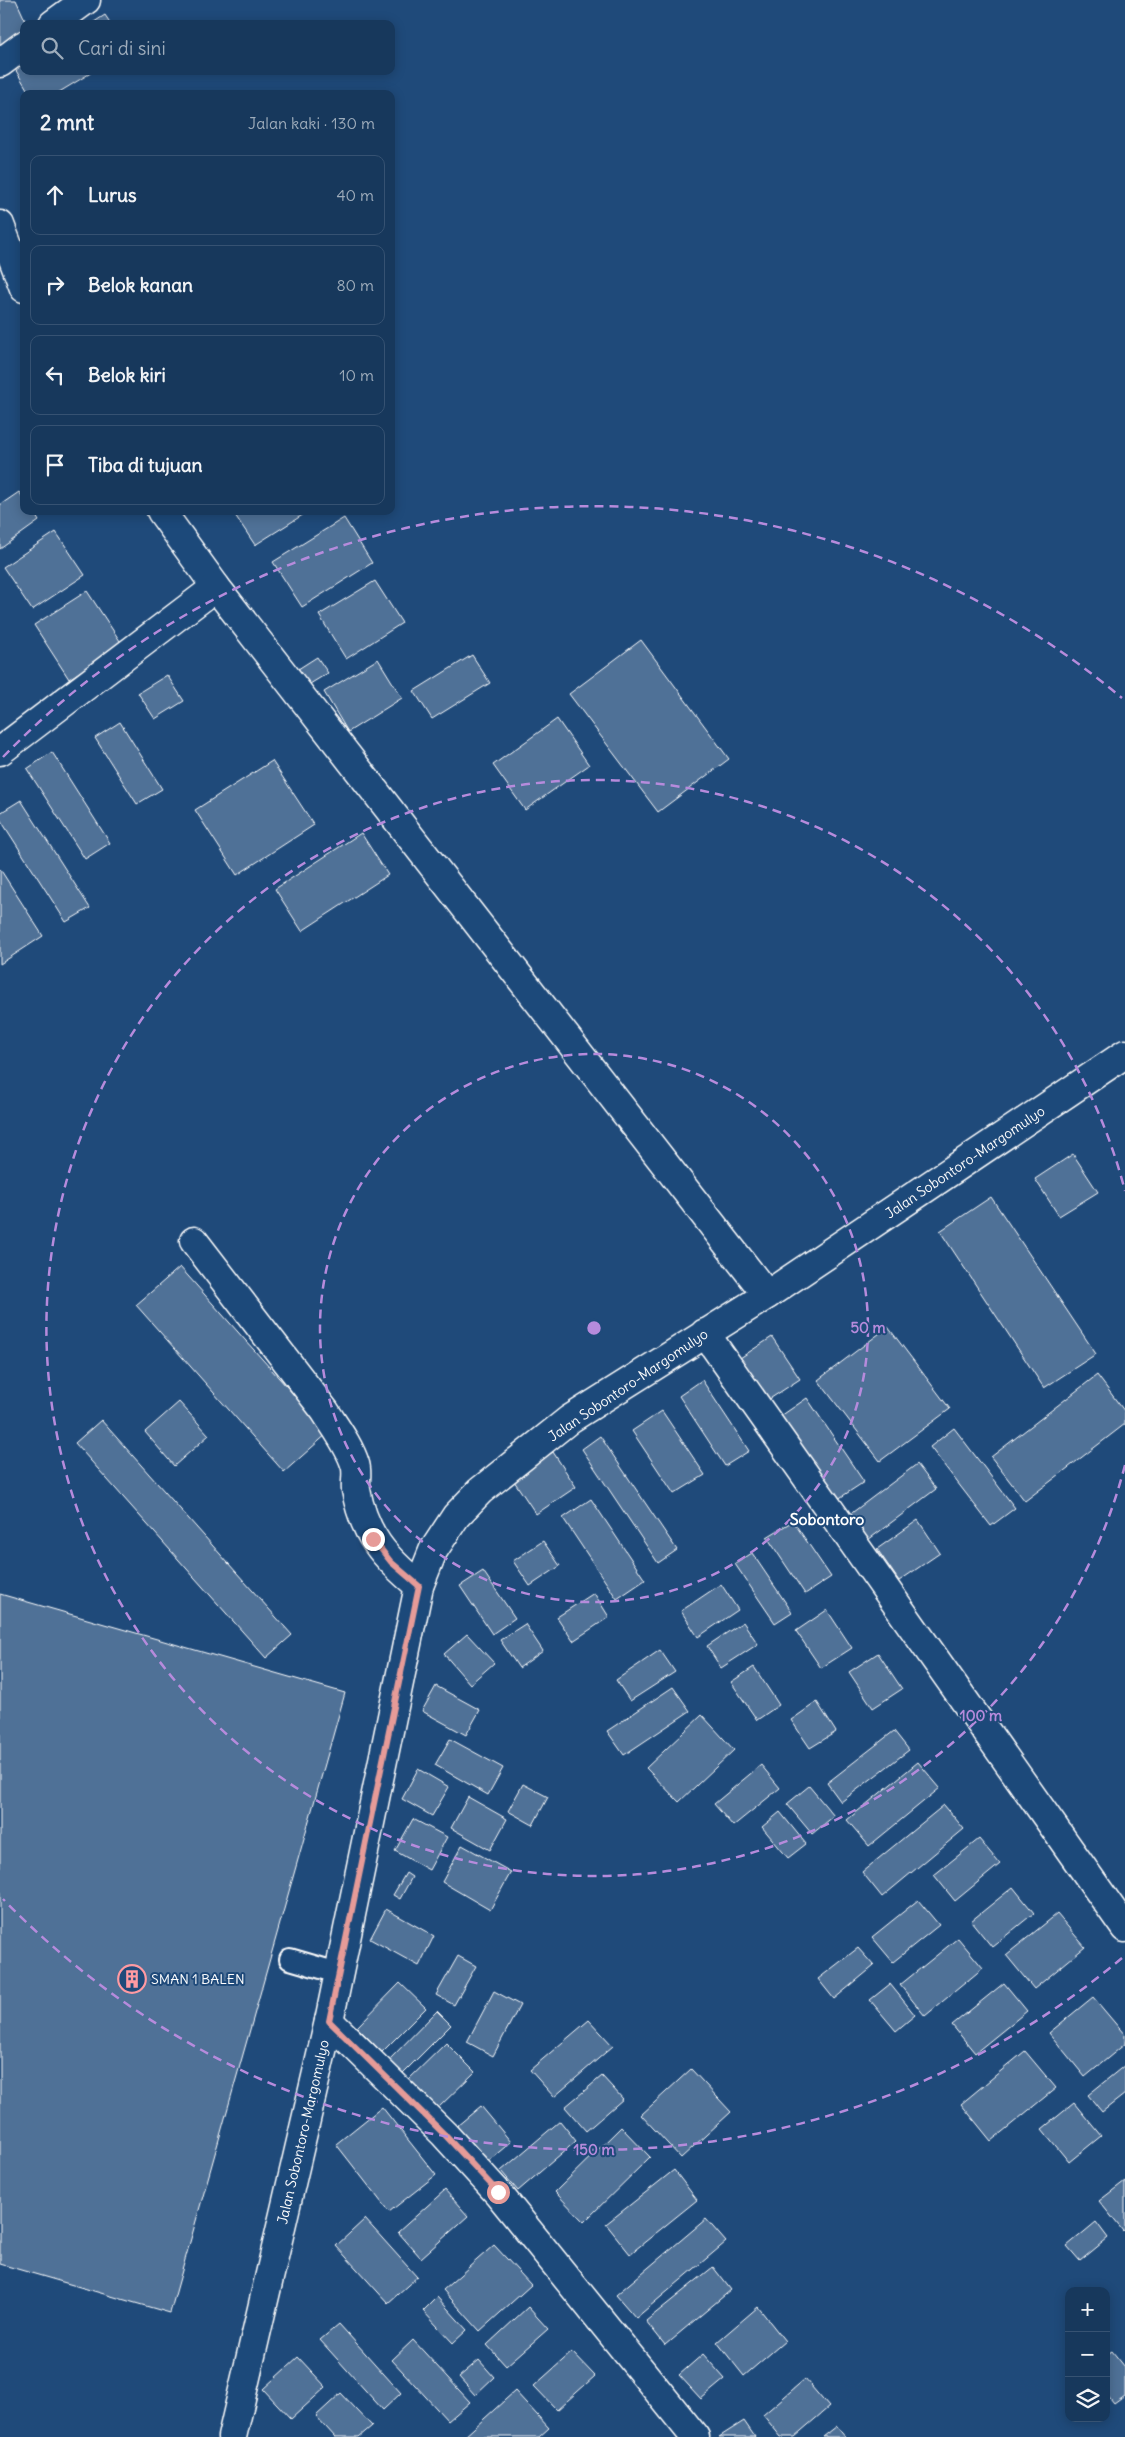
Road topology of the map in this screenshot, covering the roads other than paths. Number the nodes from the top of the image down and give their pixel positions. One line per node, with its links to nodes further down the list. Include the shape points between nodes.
1 (86, 0): 2 (street)
2 (58, 20)
3 (20, 48): 4 (street)
4 (0, 63)
5 (0, 225): 6 (street)
6 (20, 278)
7 (164, 515): 8 (street)
8 (216, 587): 9 (street); 12 (street)
9 (0, 751)
10 (1125, 1054): 12 (street, Jalan Sobontoro-Margomulyo)
11 (194, 1241): 14 (street, via 344,1440 356,1465 356,1488 362,1516 373,1539 391,1562)
12 (767, 1295): 13 (street, Jalan Sobontoro-Margomulyo)
13 (705, 1333): 14 (street, Jalan Sobontoro-Margomulyo, via 570,1419 480,1491 456,1516 433,1551); 15 (street)
14 (419, 1586): 17 (street, Jalan Sobontoro-Margomulyo)
15 (1125, 1928)
16 (290, 1959): 17 (lane)
17 (338, 1973): 18 (street, Jalan Sobontoro-Margomulyo)
18 (329, 2021): 19 (street, Jalan Sobontoro-Margomulyo); 20 (street, via 498,2192)
19 (232, 2437)
20 (695, 2437)

